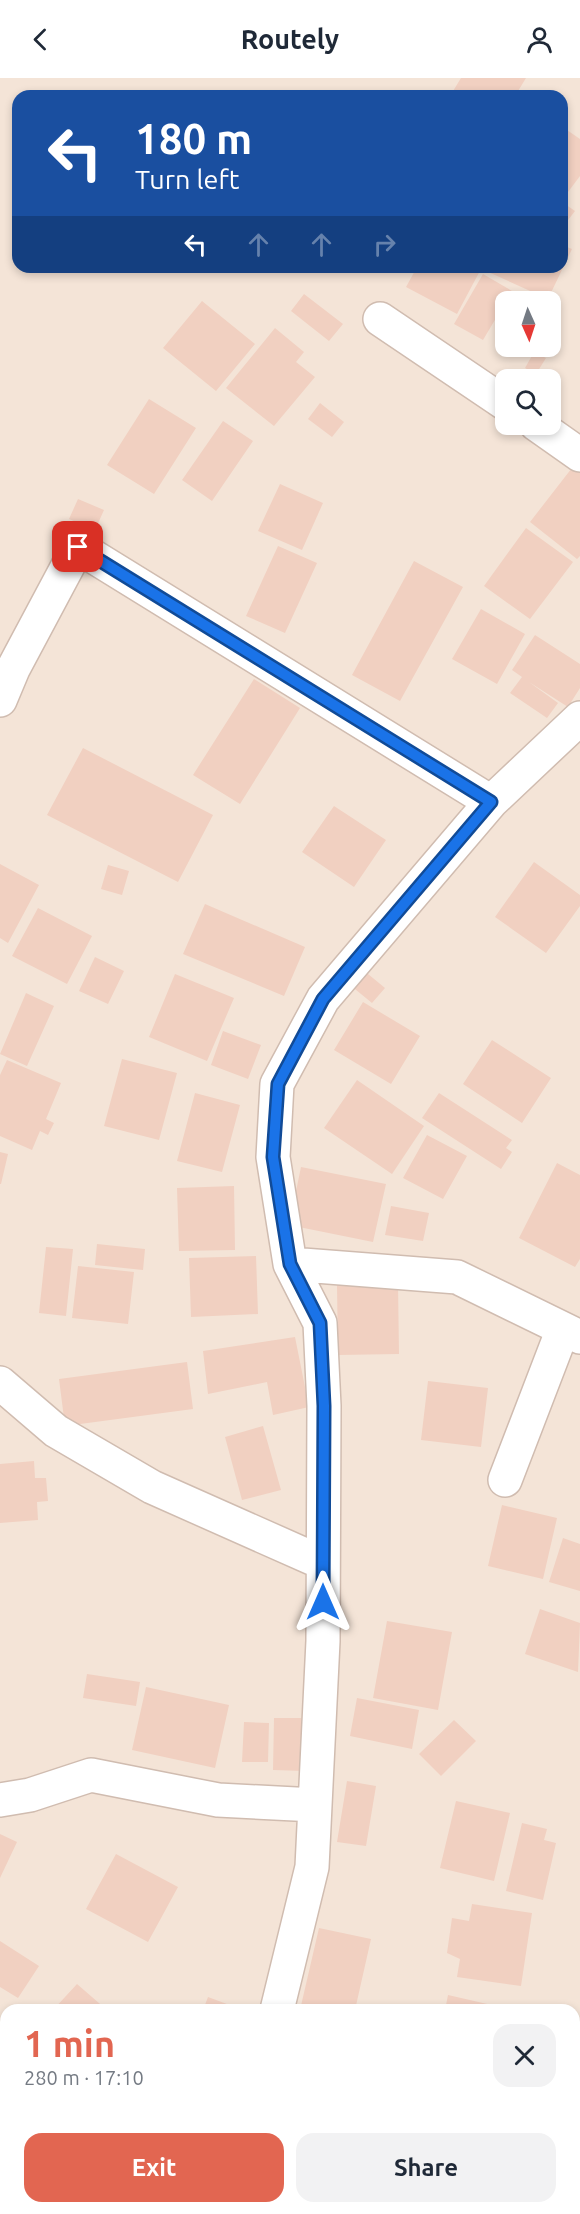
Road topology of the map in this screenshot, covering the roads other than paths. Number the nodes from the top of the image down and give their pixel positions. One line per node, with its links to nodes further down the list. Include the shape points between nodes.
1 (380, 319): 2 (street)
2 (495, 397)
3 (552, 435): 4 (street)
4 (580, 454)
5 (0, 700): 7 (street, via 78,547)
6 (580, 718): 7 (street)
7 (491, 802): 8 (street, via 323,999 278,1084 273,1157)
8 (290, 1264): 9 (street, via 457,1277); 12 (street, via 320,1323)
9 (572, 1333): 11 (street)
10 (0, 1383): 12 (street, via 57,1431 152,1487)
11 (505, 1480)
12 (323, 1563): 14 (street)
13 (0, 1800): 14 (street, via 30,1795 91,1775 218,1800)
14 (315, 1805): 15 (street, via 312,1867)
15 (278, 2004)

